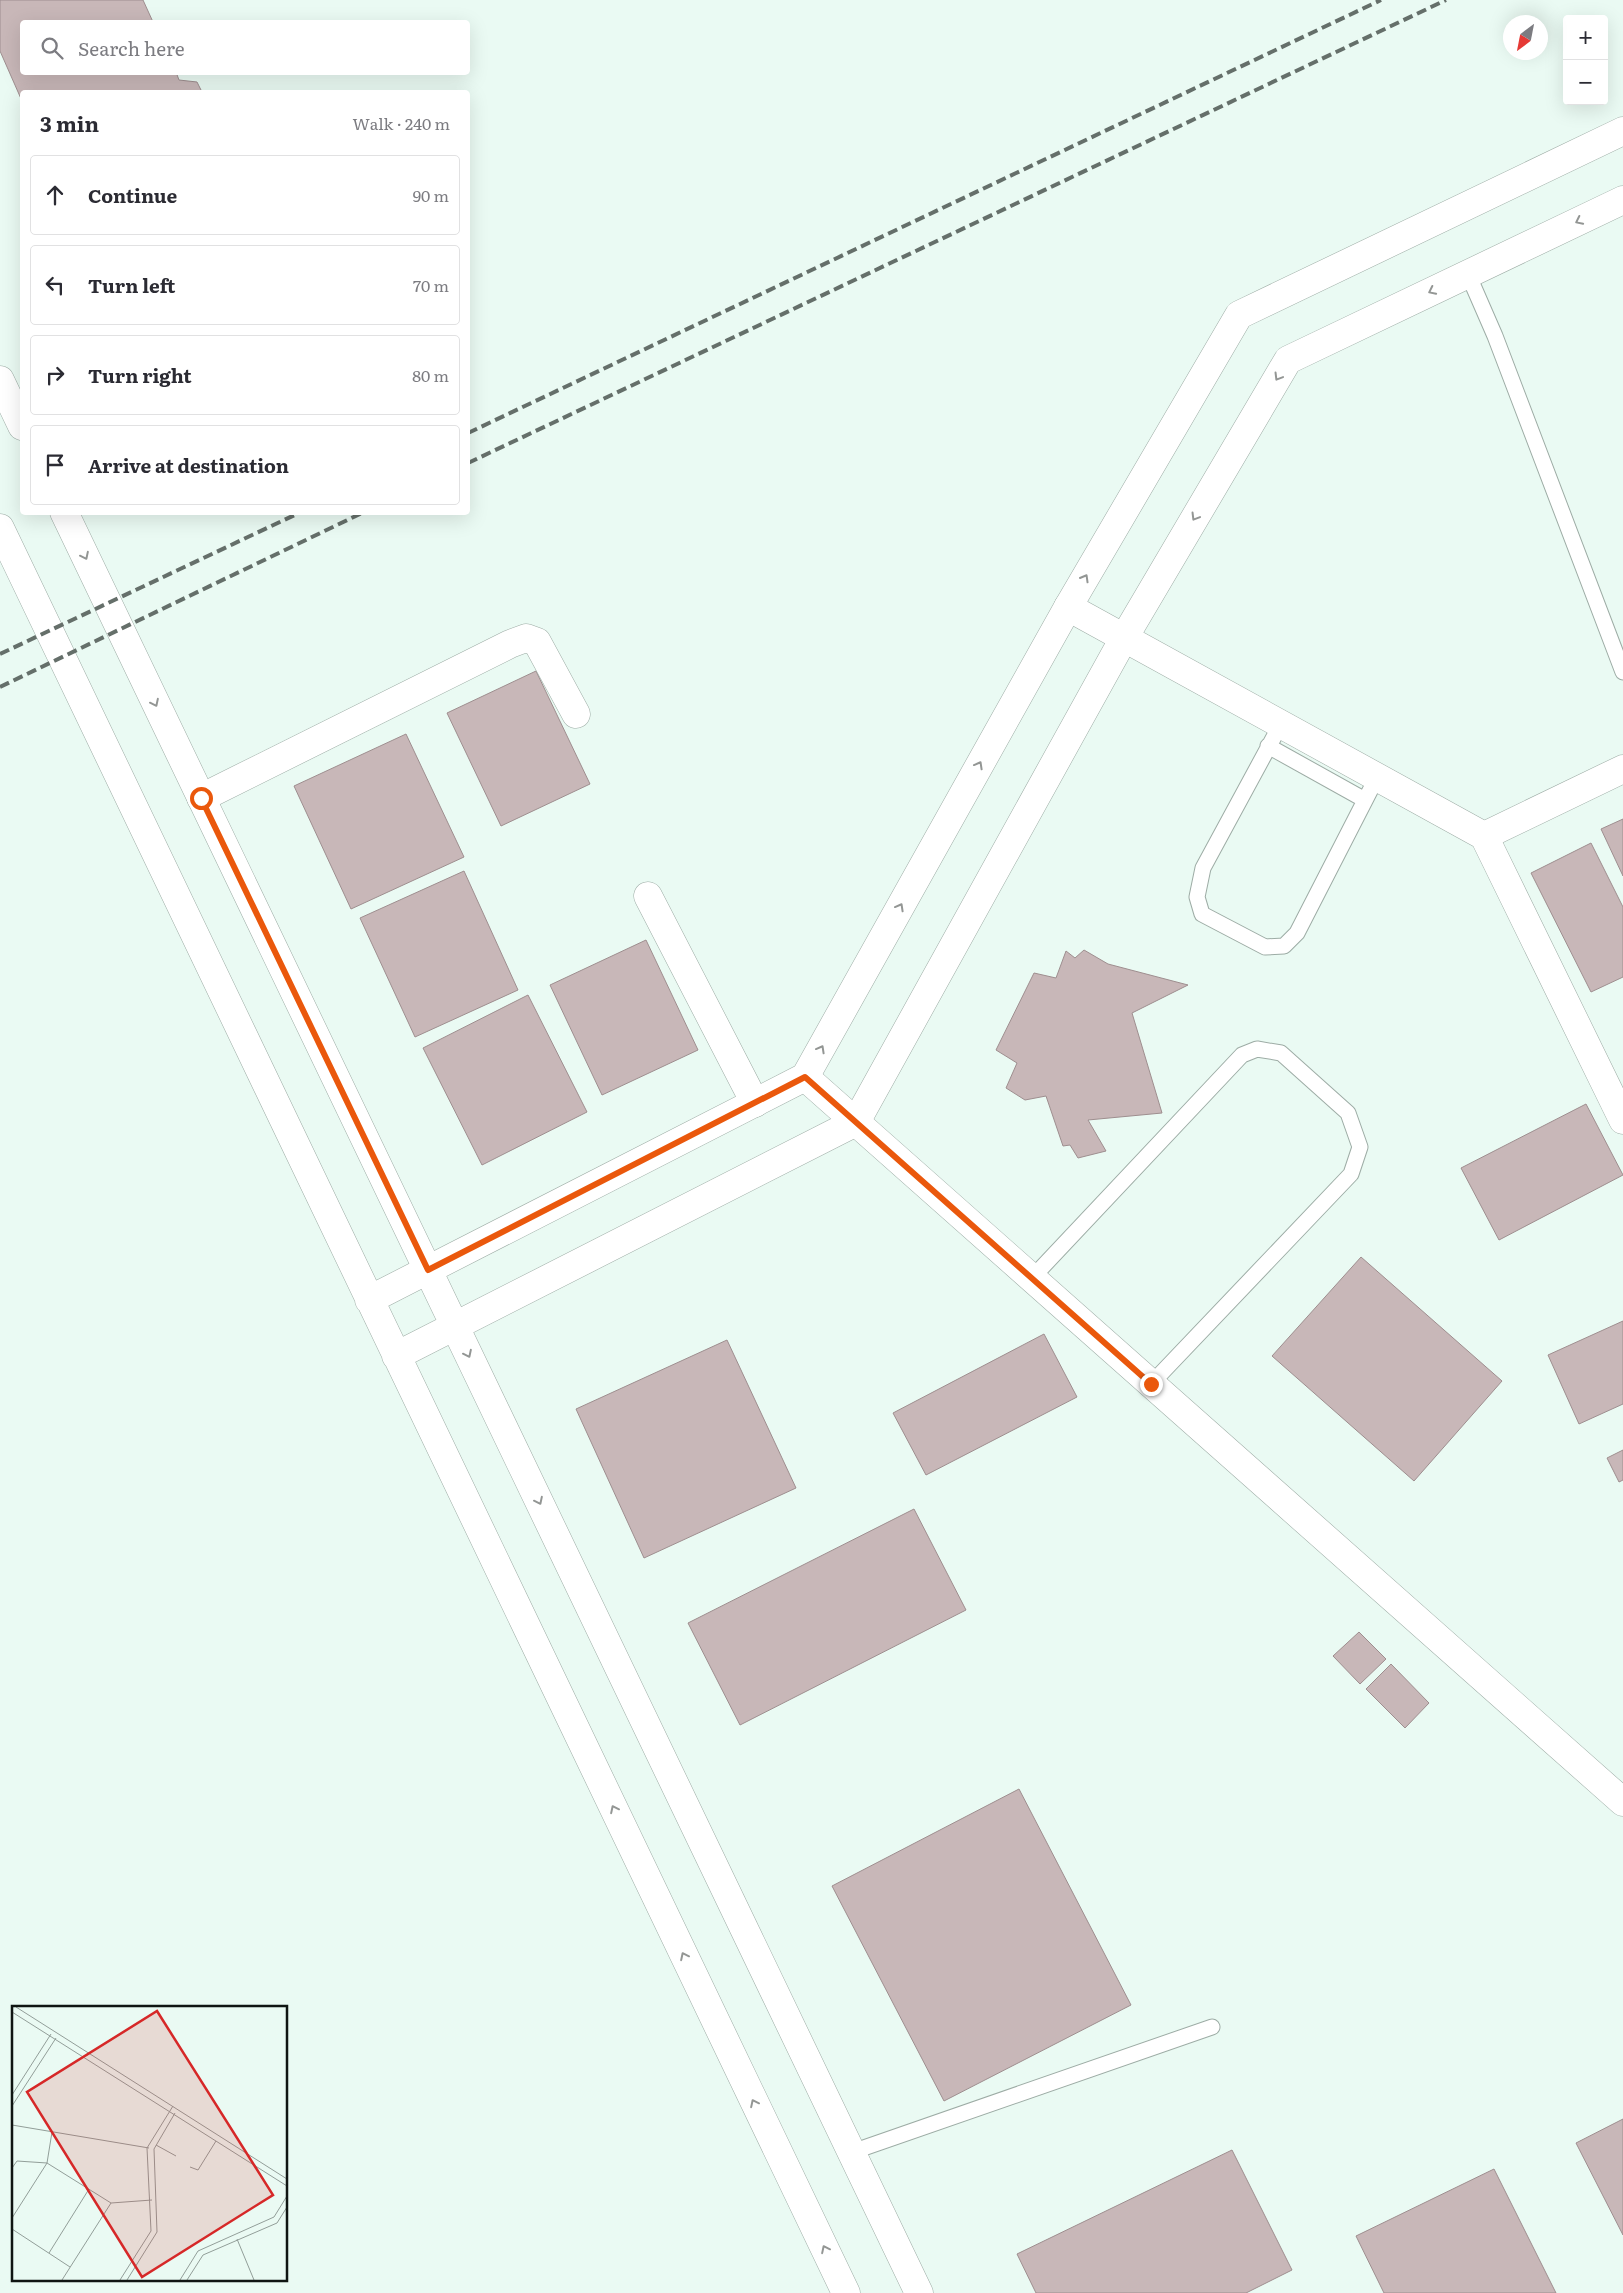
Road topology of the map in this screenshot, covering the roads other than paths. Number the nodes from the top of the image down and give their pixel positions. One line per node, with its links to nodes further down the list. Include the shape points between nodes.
1 (1623, 131): 8 (street, one-way to 1, via 1239,315)
2 (1623, 200): 3 (street, one-way to 3)
3 (1468, 274): 9 (street, one-way to 9, via 1288,360); 10 (lane, via 1495,336)
4 (0, 380): 5 (street)
5 (20, 422)
6 (65, 515): 15 (street, one-way to 15)
7 (0, 528): 25 (street)
8 (1068, 607): 9 (street); 19 (street, one-way to 8)
9 (1124, 638): 12 (street); 22 (street)
10 (1623, 672)
11 (576, 714): 15 (street, via 537,642 526,638)
12 (1275, 735): 14 (street); 14 (lane, via 1203,868 1197,897 1202,914 1265,947 1284,946 1297,934)
13 (1623, 769): 16 (street)
14 (1371, 788): 16 (street)
15 (201, 798): 23 (street)
16 (1484, 836): 18 (street)
17 (648, 896): 20 (street)
18 (1613, 1075): 21 (street)
19 (805, 1077): 20 (street); 22 (street)
20 (755, 1102): 23 (street)
21 (1623, 1120)
22 (856, 1122): 24 (street); 26 (street)
23 (428, 1270): 25 (street); 26 (street)
24 (1032, 1278): 28 (street); 28 (lane, via 1242,1056 1257,1049 1281,1053 1348,1113 1360,1147 1351,1174)
25 (370, 1300): 27 (street)
26 (455, 1326): 27 (street); 31 (street, one-way to 31)
27 (396, 1356): 32 (street, one-way to 27)
28 (1151, 1384): 29 (street)
29 (1621, 1796)
30 (1212, 2026): 31 (lane)
31 (852, 2152): 33 (street)
32 (846, 2293)
33 (919, 2293)

